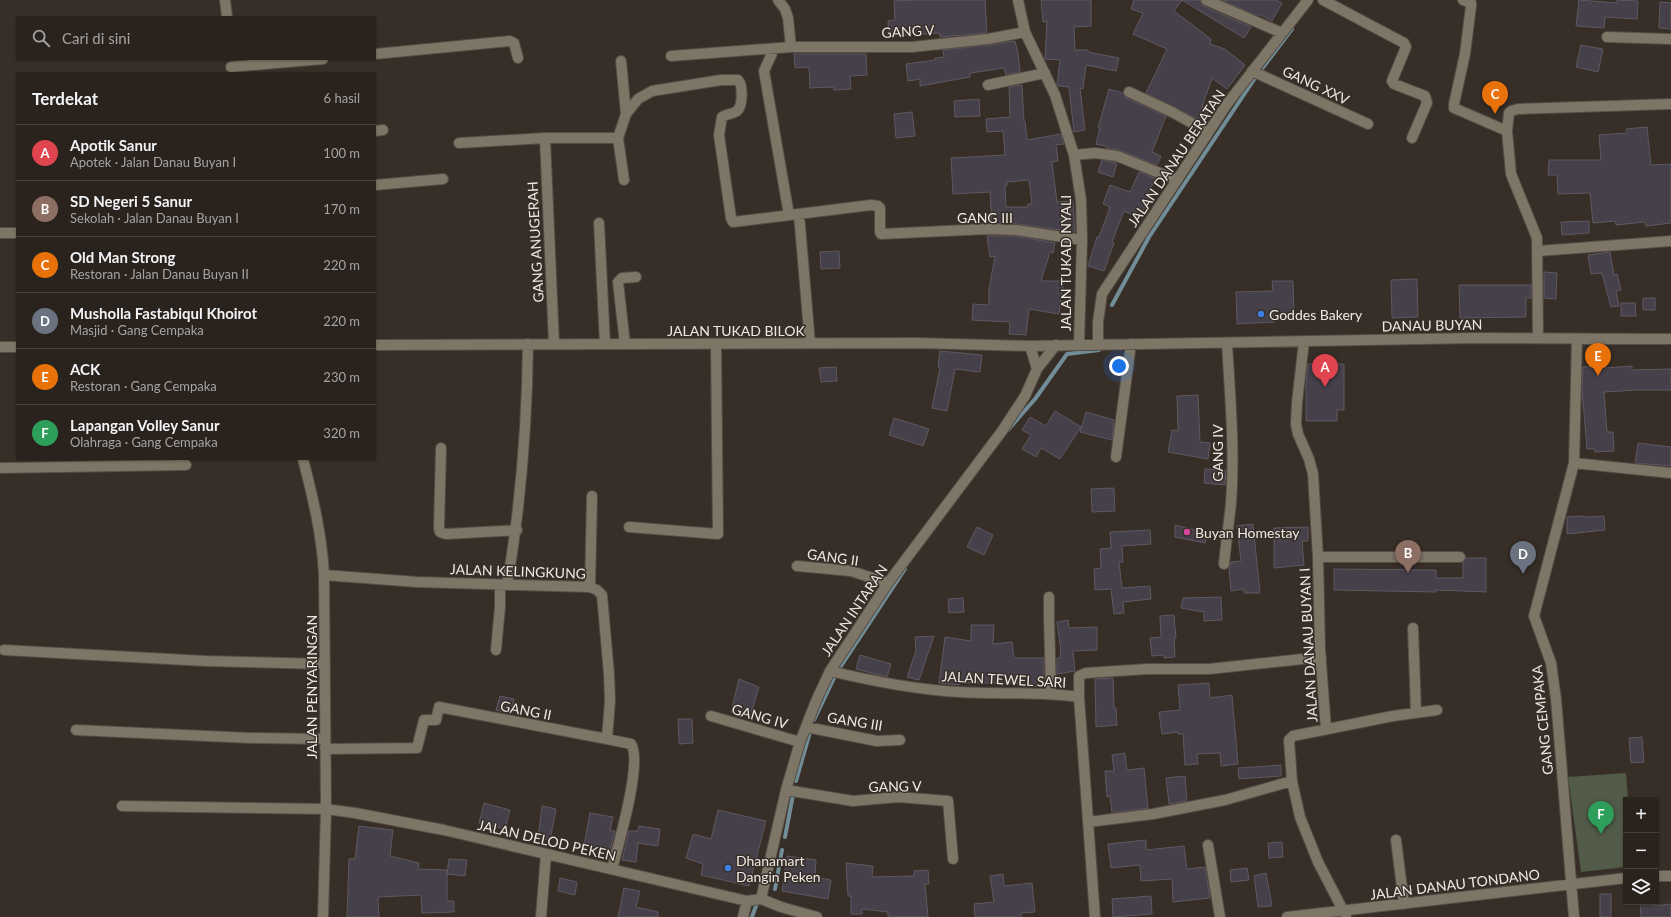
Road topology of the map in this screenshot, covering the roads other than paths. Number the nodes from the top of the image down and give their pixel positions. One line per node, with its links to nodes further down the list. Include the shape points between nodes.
1 (225, 0): 8 (street)
2 (778, 0): 13 (street, via 788,18)
3 (1018, 0): 9 (street, JALAN TUKAD NYALI)
4 (1206, 0): 10 (street)
5 (1308, 0): 10 (street, JALAN DANAU BERATAN)
6 (1323, 0): 32 (street, via 1404,43 1406,47 1392,81 1425,96 1427,101)
7 (1463, 0): 28 (street, via 1471,3 1471,6 1454,108)
8 (227, 16)
9 (1025, 32): 13 (street, GANG V, via 988,39 912,47); 22 (street, JALAN TUKAD NYALI)
10 (1282, 33): 21 (street, JALAN DANAU BERATAN)
11 (1607, 37): 12 (street)
12 (1671, 39)
13 (791, 47): 14 (street, GANG V)
14 (774, 49): 16 (street, GANG V); 39 (street, via 764,71)
15 (376, 54): 17 (street, via 510,41 514,43)
16 (671, 56)
17 (518, 58)
18 (310, 60): 20 (street)
19 (621, 61): 26 (street)
20 (231, 66)
21 (1252, 71): 27 (street, GANG XXV); 29 (street, JALAN DANAU BERATAN)
22 (1045, 73): 23 (street); 34 (street, JALAN TUKAD NYALI, via 1055,95)
23 (988, 85)
24 (1130, 92): 29 (street)
25 (1671, 104): 28 (street, via 1518,108 1509,113)
26 (626, 114): 31 (street); 39 (street, via 638,99 652,91 721,80 738,80 741,86 740,106 736,112 722,117 719,135 732,221 736,223)
27 (1368, 124)
28 (1507, 131): 45 (street, via 1512,174 1537,238)
29 (1208, 132): 37 (street, JALAN DANAU BERATAN)
30 (545, 138): 31 (street); 33 (street); 56 (street, GANG ANUGERAH)
31 (618, 138): 36 (street)
32 (1412, 138)
33 (459, 143)
34 (1074, 155): 37 (street, via 1095,153 1117,156); 43 (street, JALAN TUKAD NYALI, via 1081,200)
35 (442, 179): 38 (street)
36 (624, 180)
37 (1177, 180): 47 (street, JALAN DANAU BERATAN, via 1102,294)
38 (376, 185)
39 (794, 214): 43 (street, GANG III, via 865,205 881,209 880,234 1016,230); 53 (street)
40 (599, 223): 57 (street)
41 (0, 233): 42 (street)
42 (16, 233)
43 (1082, 240): 48 (street, JALAN TUKAD NYALI)
44 (1671, 241): 45 (street)
45 (1538, 251): 49 (street)
46 (636, 277): 58 (street, via 622,278 618,282)
47 (1098, 322): 48 (street); 61 (street, JALAN DANAU BERATAN)
48 (1080, 323): 60 (street, JALAN TUKAD NYALI)
49 (1538, 338): 50 (street, DANAU BUYAN); 52 (street, DANAU BUYAN)
50 (1577, 339): 51 (street, DANAU BUYAN); 72 (street, GANG CEMPAKA)
51 (1671, 339)
52 (1304, 342): 54 (street, DANAU BUYAN); 79 (street, JALAN DANAU BUYAN I, via 1296,424 1313,474)
53 (810, 343): 59 (street, JALAN TUKAD BILOK); 65 (street, JALAN TUKAD BILOK)
54 (1227, 343): 62 (street, DANAU BUYAN); 81 (street, GANG IV, via 1232,464 1231,503)
55 (528, 344): 56 (street, JALAN TUKAD BILOK); 63 (street, JALAN TUKAD BILOK); 78 (street, via 526,426)
56 (554, 344): 57 (street, JALAN TUKAD BILOK)
57 (605, 344): 58 (street, JALAN TUKAD BILOK)
58 (625, 344): 59 (street, JALAN TUKAD BILOK)
59 (716, 344): 77 (street, via 718,534)
60 (1079, 344): 61 (street, JALAN TUKAD BILOK); 64 (street, JALAN TUKAD BILOK)
61 (1098, 344): 62 (street, DANAU BUYAN)
62 (1131, 344): 70 (street)
63 (376, 345)
64 (1056, 345): 65 (street, JALAN TUKAD BILOK); 68 (street, JALAN INTARAN)
65 (1030, 346): 68 (street)
66 (0, 347): 67 (street)
67 (16, 347)
68 (1037, 369): 84 (street, JALAN INTARAN, via 1025,396 1002,430)
69 (440, 448): 78 (street, via 440,532 446,534)
70 (1116, 457)
71 (303, 460): 83 (street, JALAN PENYARINGAN, via 320,526)
72 (1574, 463): 75 (street); 120 (street, GANG CEMPAKA, via 1534,616 1551,663 1556,699)
73 (186, 465): 74 (street)
74 (0, 468)
75 (1671, 473)
76 (592, 496): 86 (street)
77 (629, 527)
78 (517, 530): 85 (street)
79 (1318, 557): 80 (street); 91 (street, JALAN DANAU BUYAN I)
80 (1460, 557)
81 (1224, 564)
82 (797, 566): 84 (street, GANG II, via 851,571)
83 (324, 575): 85 (street, JALAN KELINGKUNG); 92 (street, JALAN PENYARINGAN)
84 (888, 583): 93 (street, JALAN INTARAN)
85 (503, 585): 86 (street, JALAN KELINGKUNG); 90 (street)
86 (590, 587): 103 (street, JALAN KELINGKUNG, via 602,594 610,701)
87 (1049, 597): 94 (street)
88 (1413, 628): 97 (street)
89 (4, 650): 92 (street, via 205,661)
90 (496, 650)
91 (1321, 657): 95 (street, via 1209,668 1086,672 1079,676); 100 (street, JALAN DANAU BUYAN I)
92 (325, 664): 102 (street, JALAN PENYARINGAN)
93 (830, 671): 94 (street, JALAN TEWEL SARI, via 895,685 946,691); 99 (street, JALAN INTARAN)
94 (1051, 694): 95 (street, JALAN TEWEL SARI)
95 (1079, 697): 111 (street, JALAN TEWEL SARI)
96 (1436, 710): 97 (street)
97 (1416, 712): 100 (street)
98 (711, 716): 105 (street, GANG IV)
99 (806, 727): 104 (street, GANG III, via 876,741); 105 (street, JALAN INTARAN)
100 (1326, 729): 107 (street, JALAN DANAU BUYAN I, via 1293,736 1289,740)
101 (76, 730): 102 (street)
102 (325, 739): 106 (street, JALAN PENYARINGAN)
103 (607, 739): 106 (street, GANG II, via 439,707 436,720 424,720 417,748); 116 (street, via 631,744 635,752 634,773)
104 (900, 740)
105 (800, 742): 108 (street, JALAN INTARAN)
106 (325, 749): 110 (street, JALAN PENYARINGAN)
107 (1292, 781): 111 (street, via 1225,800 1153,814); 124 (street, JALAN DANAU BUYAN I, via 1307,837)
108 (786, 790): 115 (street, GANG V, via 853,801 898,797 948,801); 121 (street, JALAN INTARAN)
109 (122, 806): 110 (street, JALAN DELOD PEKEN)
110 (326, 809): 114 (street, JALAN DELOD PEKEN, via 444,830); 125 (street, JALAN PENYARINGAN)
111 (1088, 822): 129 (street, JALAN TEWEL SARI)
112 (1396, 840): 123 (street)
113 (1208, 845): 130 (street)
114 (546, 854): 116 (street, JALAN DELOD PEKEN); 126 (street)
115 (953, 859)
116 (612, 870): 122 (street, JALAN DELOD PEKEN)
117 (1659, 876): 118 (street)
118 (1671, 876)
119 (1623, 878): 120 (street, JALAN DANAU TONDANO)
120 (1570, 885): 123 (street, JALAN DANAU TONDANO); 132 (street, GANG CEMPAKA)
121 (761, 899): 122 (street, JALAN DELOD PEKEN); 128 (street)
122 (747, 901): 127 (street)
123 (1404, 904): 124 (street, JALAN DANAU TONDANO)
124 (1346, 914): 131 (street, JALAN DANAU TONDANO)
125 (323, 917)
126 (541, 917)
127 (743, 917)
128 (817, 917)
129 (1095, 917)
130 (1220, 917)
131 (1287, 917)
132 (1574, 917)

